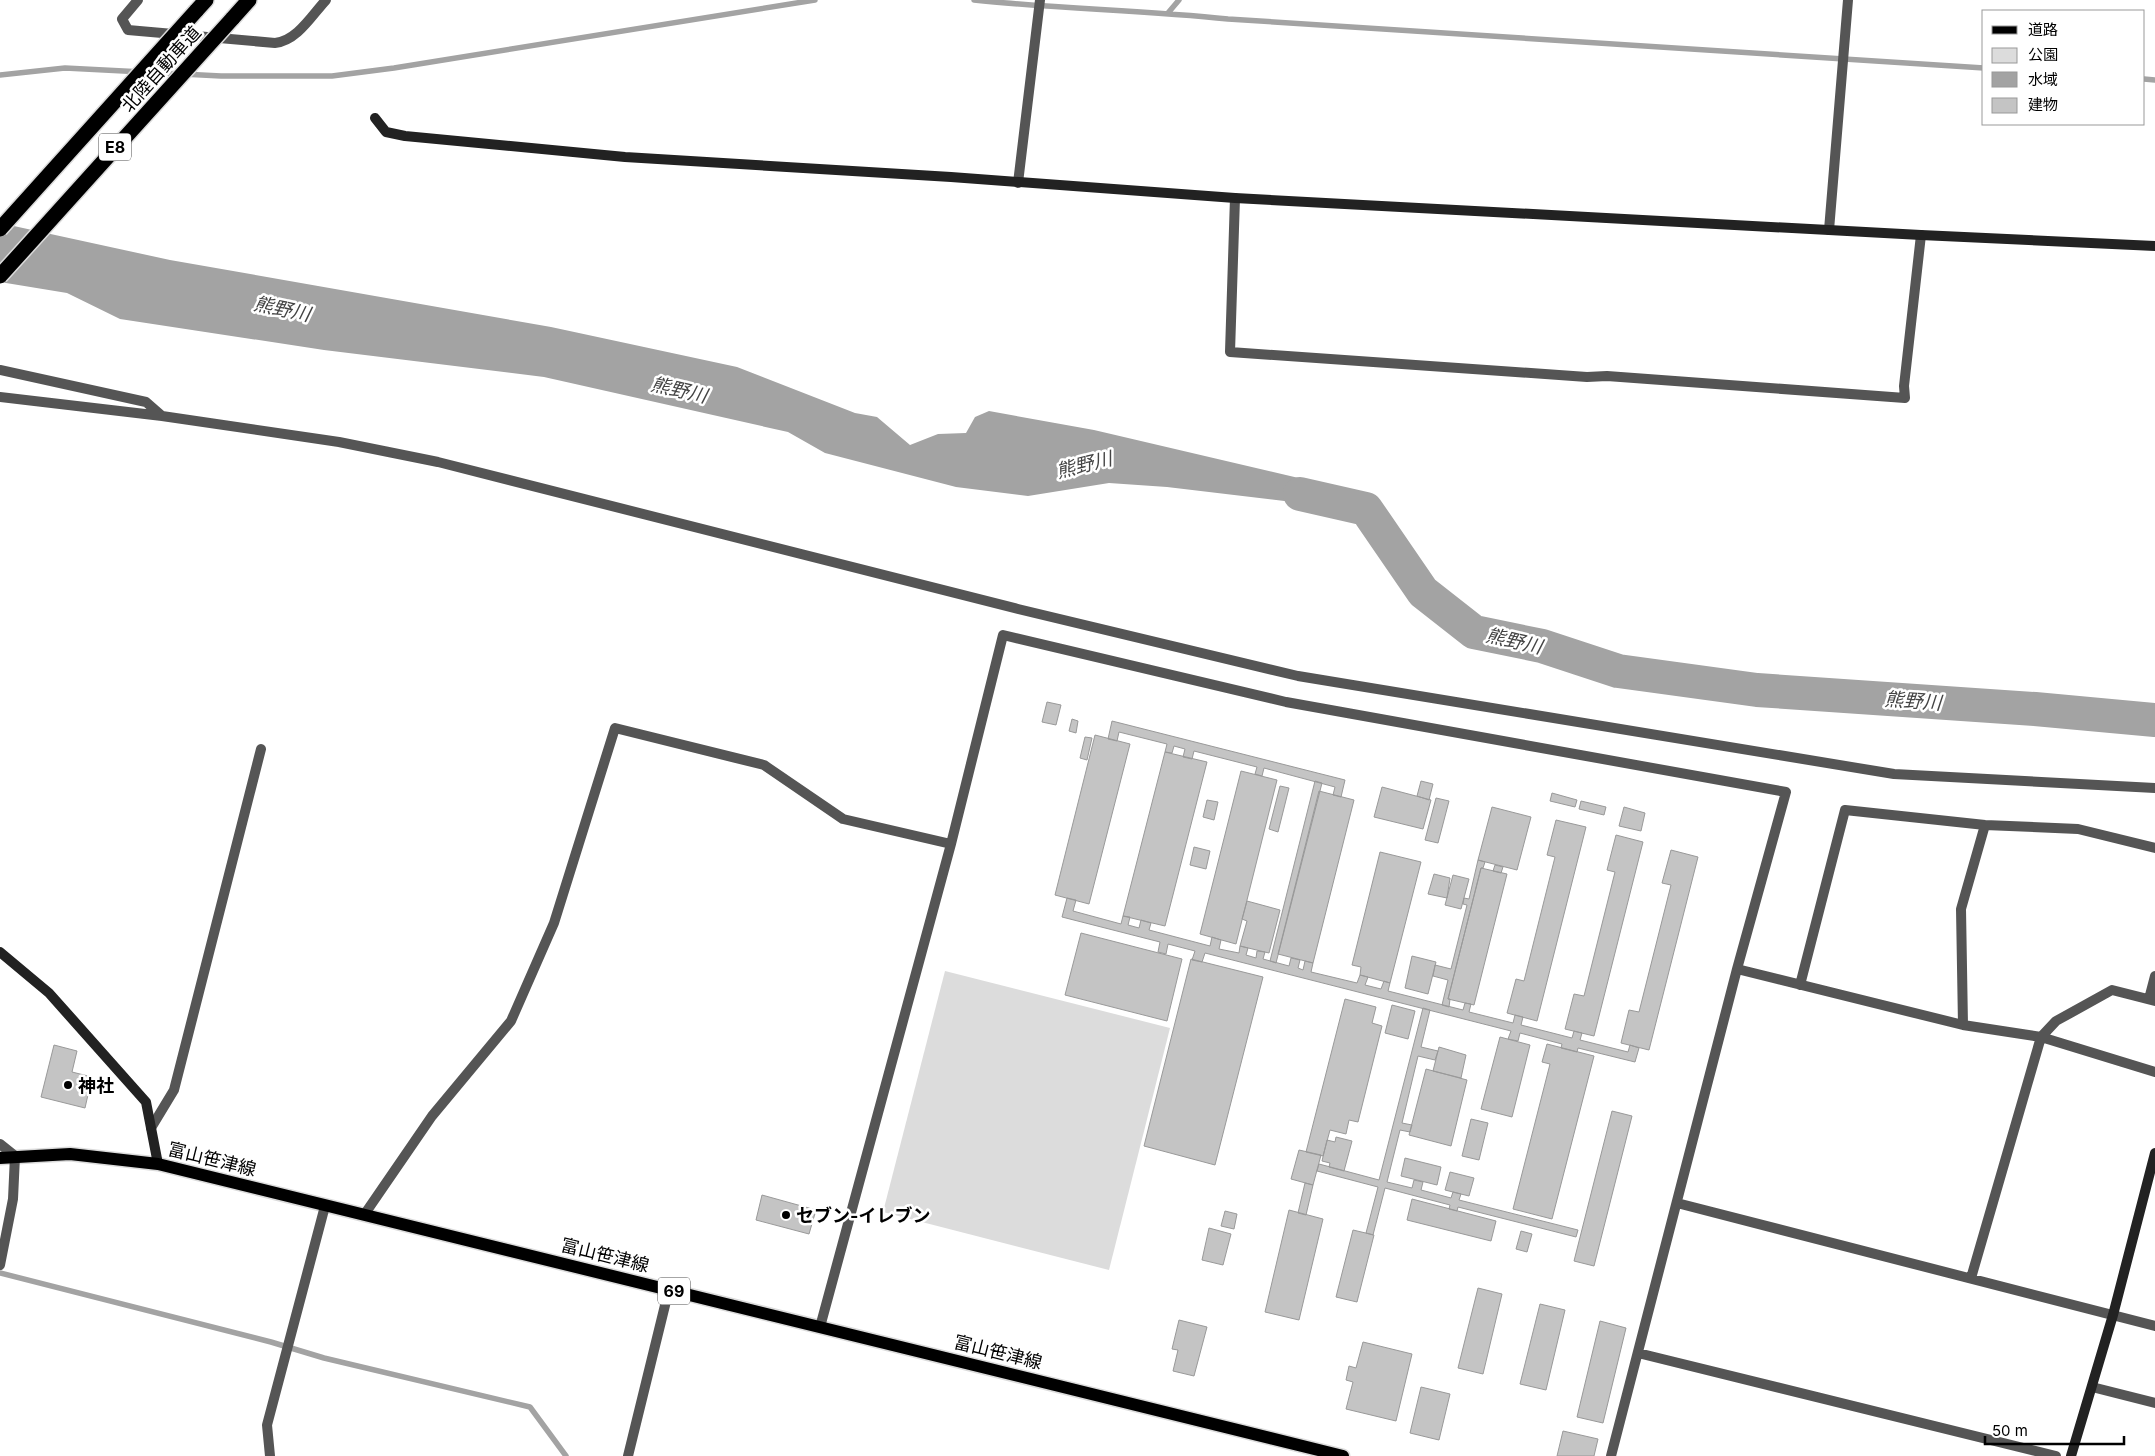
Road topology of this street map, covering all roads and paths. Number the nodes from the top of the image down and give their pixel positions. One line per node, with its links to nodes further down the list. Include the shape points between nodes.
1 (138, 0): 3 (street, via 122,19 128,30 275,43 294,35)
2 (249, 0): 14 (highway, 北陸自動車道 / E8, bridge)
3 (326, 0)
4 (1040, 0): 8 (street)
5 (1848, 0): 11 (street)
6 (201, 5): 10 (highway, 北陸自動車道 / E8, bridge)
7 (375, 118): 8 (street, via 386,132 440,140 625,158)
8 (1018, 183): 9 (street)
9 (1235, 198): 11 (street); 12 (street, via 1230,352 1905,398)
10 (0, 229)
11 (1829, 230): 12 (street)
12 (1921, 236): 13 (street)
13 (2155, 246)
14 (0, 276)
15 (0, 370): 17 (street, via 146,402)
16 (0, 398): 17 (street)
17 (162, 416): 19 (street, via 339,442 438,462 1018,609 1298,676 1894,774)
18 (261, 749): 31 (street, via 174,1090)
19 (2155, 788)
20 (1986, 825): 22 (street, via 2078,829); 26 (street, via 1845,810); 28 (street, via 1961,909)
21 (951, 844): 24 (street, via 1002,635 1286,702 1786,792); 40 (street, via 843,819 764,765 615,728 554,923 511,1021 432,1116); 46 (street)
22 (2155, 848)
23 (0, 952): 31 (street, via 49,993 146,1102)
24 (1737, 969): 26 (street); 38 (street)
25 (2155, 976): 27 (street)
26 (1800, 985): 28 (street)
27 (2152, 1000): 29 (street, via 2112,990 2056,1021)
28 (1963, 1025): 29 (street)
29 (2041, 1037): 30 (street); 42 (street)
30 (2155, 1072)
31 (151, 1128): 36 (street)
32 (0, 1144): 34 (street)
33 (2155, 1153): 37 (street)
34 (15, 1156): 35 (main road, 富山笹津線 / 69); 36 (main road, 富山笹津線 / 69, via 70,1154); 41 (street, via 14,1199)
35 (0, 1158)
36 (158, 1164): 39 (main road, 富山笹津線 / 69)
37 (2151, 1183): 44 (street)
38 (1676, 1203): 42 (street); 47 (street)
39 (325, 1206): 40 (main road, 富山笹津線 / 69); 50 (street, via 266,1425)
40 (364, 1215): 43 (main road, 富山笹津線 / 69)
41 (0, 1264)
42 (1971, 1278): 44 (street)
43 (669, 1289): 46 (main road, 富山笹津線 / 69); 51 (street)
44 (2113, 1315): 45 (street); 48 (street)
45 (2155, 1326)
46 (820, 1327): 52 (main road, 富山笹津線 / 69)
47 (1638, 1353): 53 (street); 54 (street)
48 (2092, 1387): 49 (street); 55 (street)
49 (2155, 1403)
50 (270, 1456)
51 (628, 1456)
52 (1343, 1456)
53 (1611, 1456)
54 (2056, 1456)
55 (2071, 1456)

